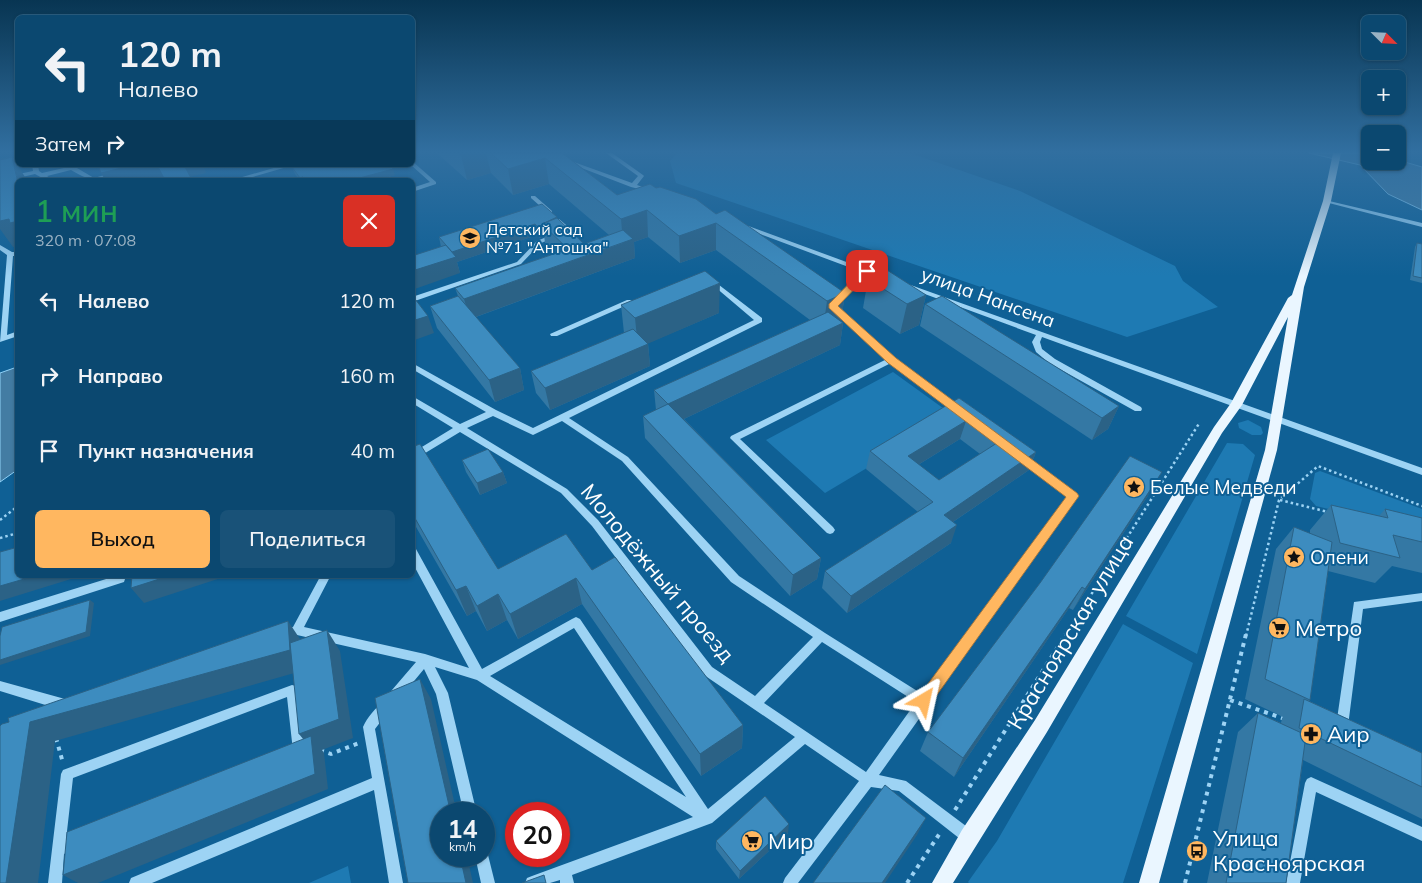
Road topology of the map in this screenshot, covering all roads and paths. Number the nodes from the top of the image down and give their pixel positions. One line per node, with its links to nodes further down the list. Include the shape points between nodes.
1 (655, 194): 3 (street)
2 (1328, 194): 5 (main road)
3 (660, 196)
4 (533, 197): 13 (street, via 569,230 539,242 519,263)
5 (1327, 201): 7 (street); 12 (main road)
6 (738, 224): 10 (street, улица Нансена)
7 (1422, 225)
8 (0, 247): 9 (street)
9 (14, 254): 18 (street)
10 (867, 271): 17 (street, улица Нансена); 19 (street, via 832,306)
11 (702, 273): 25 (lane, via 759,320)
12 (1299, 288): 22 (main road, Красноярская улица); 26 (main road)
13 (415, 299)
14 (637, 300): 16 (lane)
15 (15, 334): 18 (street)
16 (554, 334)
17 (1040, 334): 22 (street, улица Нансена); 23 (street, via 1036,342 1039,350 1052,361)
18 (1, 339)
19 (892, 360): 27 (street); 38 (street, via 734,438)
20 (415, 367): 24 (street)
21 (415, 401): 29 (street, Молодёжный проезд)
22 (1236, 405): 26 (street, улица Нансена); 69 (main road, Красноярская улица, via 1041,726)
23 (1138, 409)
24 (493, 412): 25 (lane, via 534,432); 29 (lane)
25 (562, 417): 48 (street, via 625,459 735,579)
26 (1275, 418): 32 (street, улица Нансена); 81 (main road, via 1271,450)
27 (971, 420)
28 (1200, 422): 67 (path)
29 (460, 428): 31 (street); 54 (street, Молодёжный проезд, via 564,491 595,523 708,671)
30 (1010, 449): 53 (street, via 1073,496)
31 (415, 456)
32 (1422, 472)
33 (1279, 500): 34 (path, via 1318,466); 36 (path); 52 (path)
34 (1422, 506)
35 (15, 508): 37 (path)
36 (1336, 514)
37 (0, 520)
38 (830, 530)
39 (15, 534): 40 (path)
40 (0, 538)
41 (415, 557): 50 (street)
42 (324, 578): 46 (street)
43 (120, 579): 45 (street)
44 (1422, 597): 57 (street, via 1358,605 1341,725)
45 (0, 617)
46 (297, 630): 47 (street); 49 (street)
47 (279, 636)
48 (821, 636): 53 (street); 54 (street)
49 (425, 659): 50 (street); 60 (street, via 369,727); 65 (street, via 442,694)
50 (480, 676): 66 (street); 66 (street, via 576,622)
51 (0, 686): 55 (street, via 53,706)
52 (1230, 700): 56 (path); 82 (path)
53 (924, 701): 63 (street)
54 (756, 703): 59 (street, Молодёжный проезд)
55 (76, 708)
56 (1291, 722)
57 (1349, 730)
58 (47, 736): 62 (path, via 56,734)
59 (805, 737): 63 (street, Молодёжный проезд); 66 (street)
60 (371, 738): 61 (path, via 331,754 323,751); 64 (street)
61 (299, 755): 62 (street, via 292,690); 70 (street)
62 (67, 774): 70 (street)
63 (868, 780): 67 (street, Молодёжный проезд, via 902,785); 78 (street)
64 (378, 782): 74 (street); 75 (street)
65 (468, 802)
66 (707, 818): 72 (street)
67 (948, 820): 69 (street, Молодёжный проезд); 79 (path)
68 (1422, 834): 83 (street, via 1311,783)
69 (968, 837): 80 (main road, Красноярская улица)
70 (58, 850): 73 (street)
71 (484, 867): 76 (street)
72 (566, 877): 77 (street)
73 (55, 883)
74 (136, 883)
75 (396, 883)
76 (488, 883)
77 (532, 883)
78 (790, 883)
79 (907, 883)
80 (942, 883)
81 (1149, 883)
82 (1185, 883)
83 (1293, 883)

